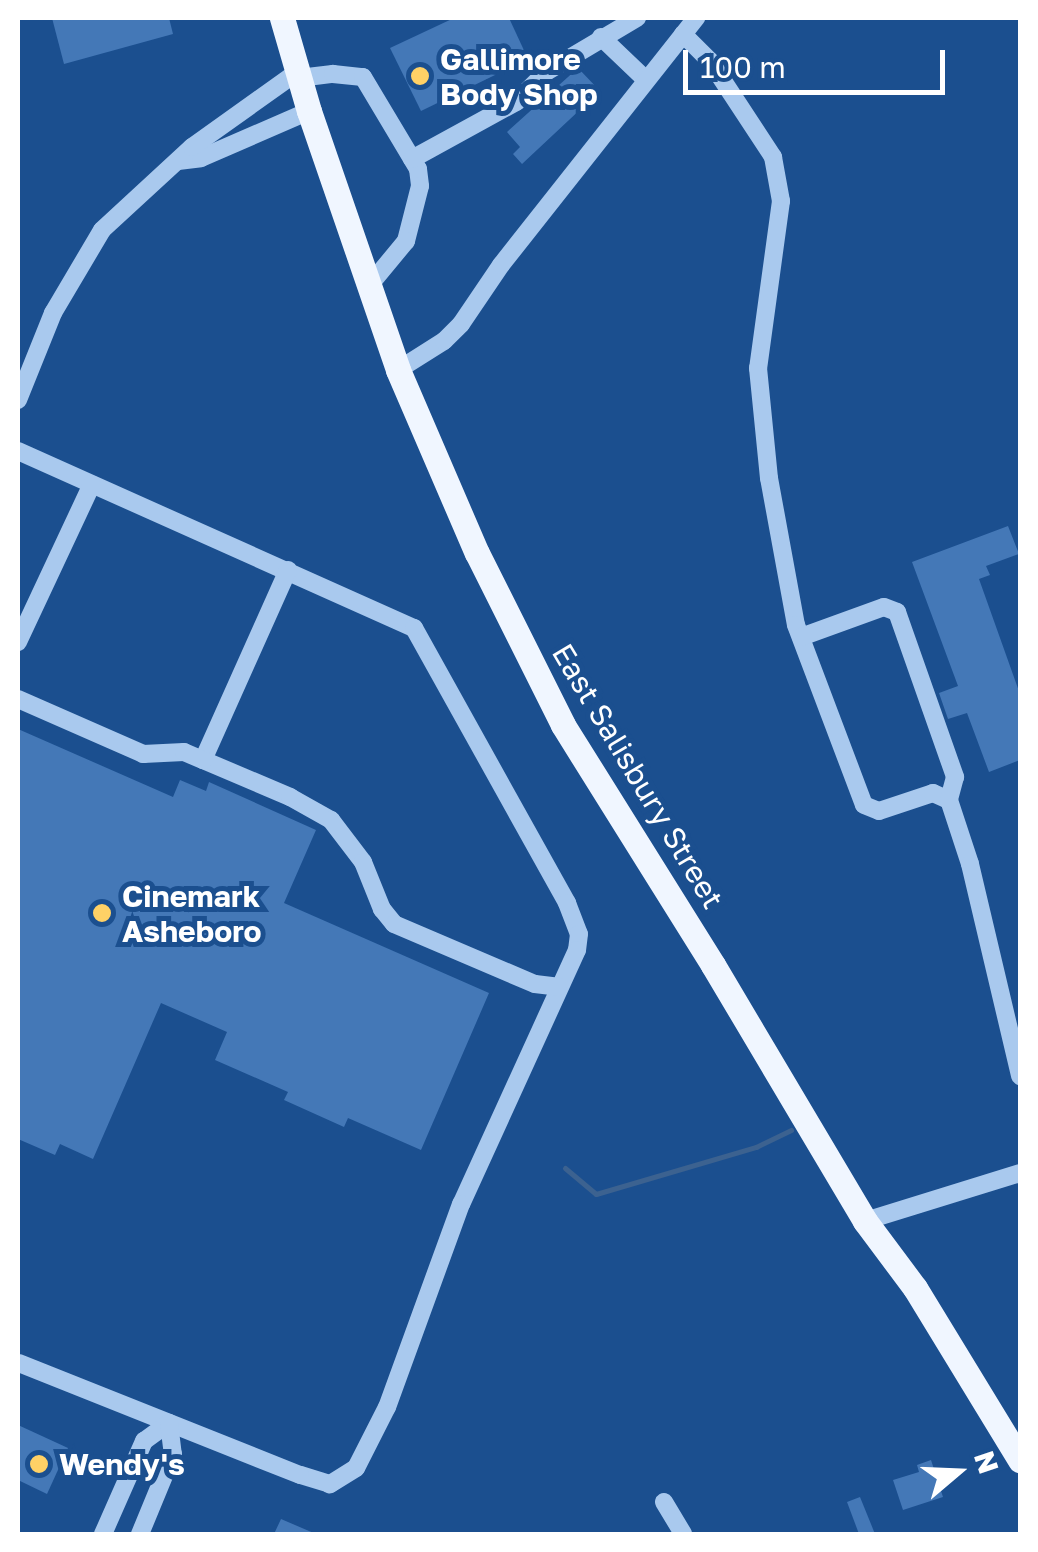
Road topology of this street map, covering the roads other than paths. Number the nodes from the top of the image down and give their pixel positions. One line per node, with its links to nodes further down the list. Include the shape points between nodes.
1 (282, 18): 6 (main road, East Salisbury Street)
2 (637, 18): 5 (street)
3 (696, 18): 4 (street)
4 (683, 34): 7 (street); 17 (street, via 710,61 773,157 781,201 758,368 769,478)
5 (601, 37): 7 (street); 9 (street, via 546,72 516,102)
6 (298, 75): 8 (main road, East Salisbury Street); 9 (street, via 364,77); 10 (street)
7 (646, 80): 12 (street, via 452,334)
8 (309, 111): 10 (street); 11 (main road, East Salisbury Street)
9 (412, 160): 11 (street, via 420,186 406,241)
10 (178, 162): 13 (street, via 121,208 82,258)
11 (368, 288): 12 (main road, East Salisbury Street)
12 (398, 370): 25 (main road, East Salisbury Street, via 477,553 563,725)
13 (18, 400)
14 (18, 451): 15 (street)
15 (92, 484): 16 (street); 18 (street)
16 (288, 570): 20 (street); 22 (street, via 398,618 419,635 573,915 577,950)
17 (801, 637): 21 (street, via 864,805 879,811 933,793); 21 (street, via 884,607 897,612 955,777)
18 (18, 642)
19 (18, 699): 20 (street, via 144,754 184,752)
20 (203, 760): 22 (street, via 332,820 363,862 394,924 535,984)
21 (949, 800): 23 (street)
22 (558, 987): 27 (street, via 461,1204 393,1391 356,1468 330,1484)
23 (1020, 1076)
24 (1020, 1173): 25 (street)
25 (865, 1222): 28 (main road, East Salisbury Street, via 915,1288)
26 (18, 1363): 27 (street)
27 (169, 1423): 30 (street, via 144,1441); 31 (street, via 173,1454)
28 (1020, 1460)
29 (664, 1502): 32 (street)
30 (103, 1534)
31 (140, 1534)
32 (684, 1534)

